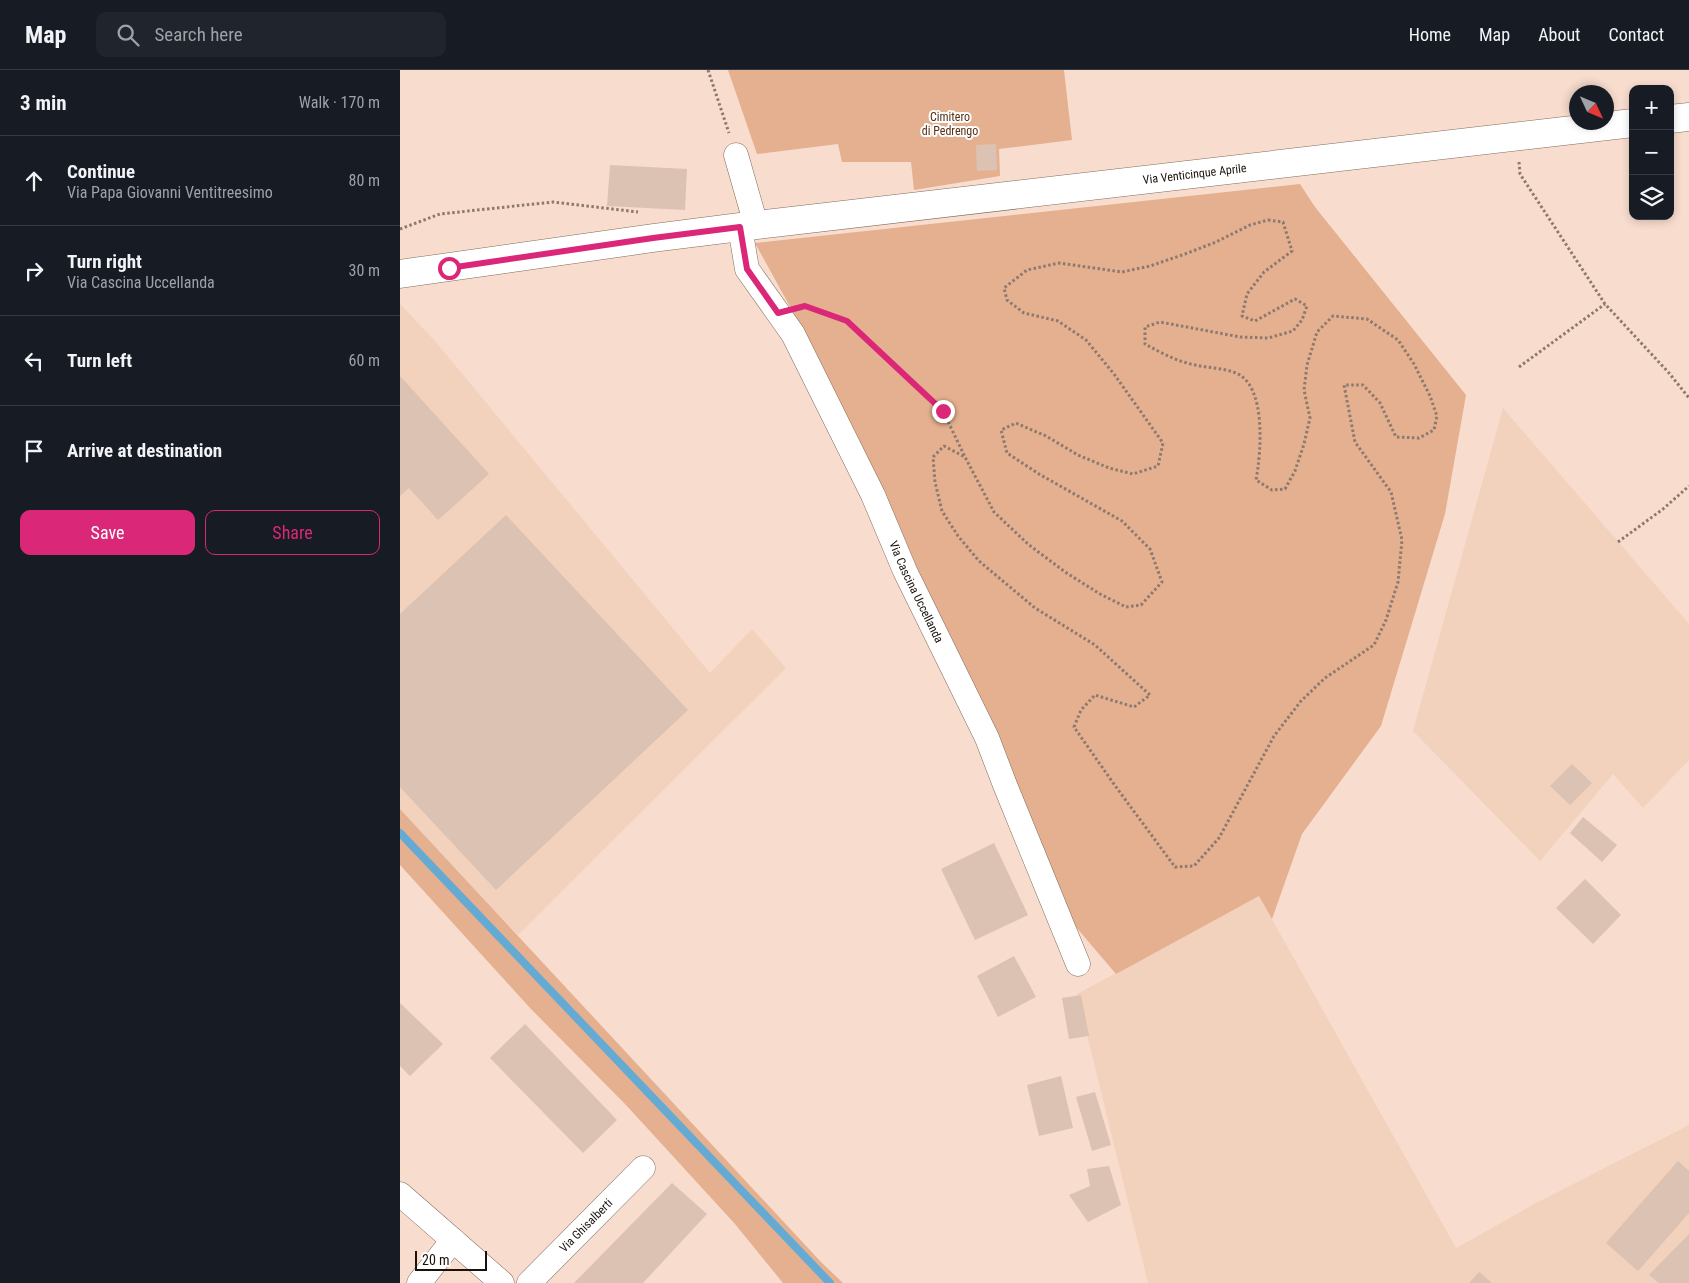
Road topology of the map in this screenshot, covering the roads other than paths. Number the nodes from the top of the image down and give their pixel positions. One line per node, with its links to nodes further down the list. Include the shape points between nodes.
1 (1689, 117): 2 (street)
2 (1674, 119)
3 (1629, 123): 5 (street, Via Venticinque Aprile)
4 (736, 155): 5 (street, Via Cascina Uccellanda)
5 (748, 226): 6 (street, Via Venticinque Aprile); 7 (street, Via Cascina Uccellanda, via 747,269 793,334 874,495 905,571 987,738)
6 (400, 274)
7 (1078, 964)
8 (643, 1168): 13 (street, Via Ghisalberti)
9 (400, 1194): 10 (street)
10 (453, 1240): 11 (street); 12 (street)
11 (419, 1283)
12 (502, 1283)
13 (529, 1283)

